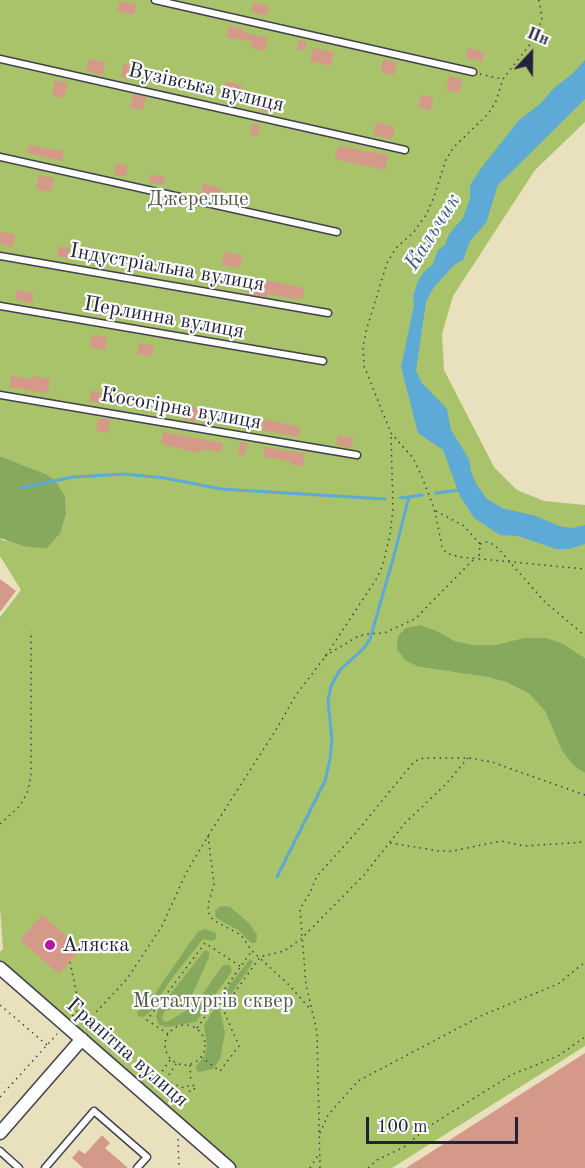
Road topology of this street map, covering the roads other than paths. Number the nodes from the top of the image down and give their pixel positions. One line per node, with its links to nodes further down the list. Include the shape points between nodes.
1 (155, 0): 3 (lane)
2 (0, 59): 4 (lane, Вузівська вулиця)
3 (473, 72)
4 (405, 150)
5 (0, 157): 6 (lane)
6 (337, 231)
7 (0, 256): 9 (lane, Індустріальна вулиця)
8 (0, 306): 10 (lane, Перлинна вулиця)
9 (328, 313)
10 (323, 362)
11 (0, 395): 12 (lane, Косогірна вулиця)
12 (357, 455)
13 (0, 968): 14 (street, Гранітна вулиця)
14 (82, 1039): 15 (street); 20 (street, Гранітна вулиця)
15 (0, 1133)
16 (0, 1151): 17 (lane)
17 (19, 1168)
18 (45, 1168): 19 (lane, via 94,1111 147,1157)
19 (137, 1168)
20 (228, 1168)

